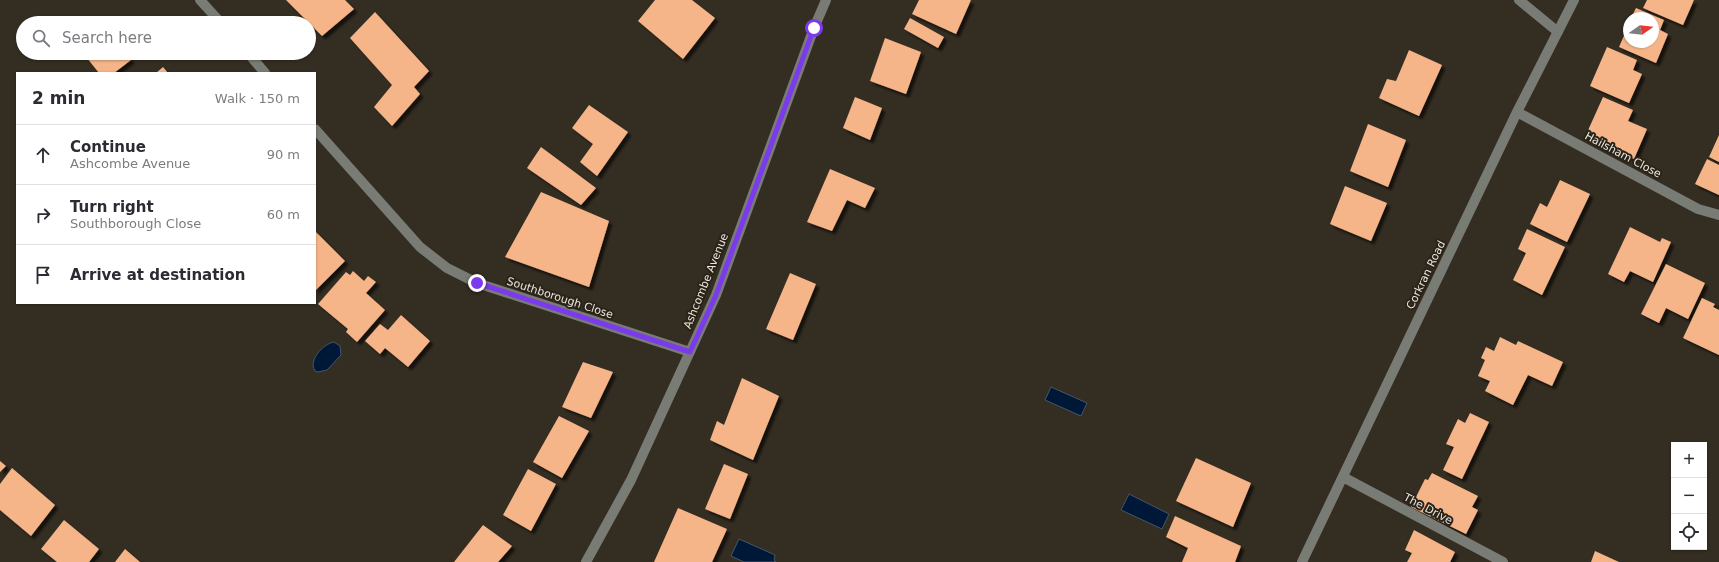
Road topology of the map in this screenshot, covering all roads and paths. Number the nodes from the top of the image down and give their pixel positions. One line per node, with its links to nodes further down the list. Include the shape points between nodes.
1 (200, 0): 5 (street)
2 (826, 0): 12 (street, Ashcombe Avenue, via 716,295)
3 (1519, 0): 6 (street)
4 (1574, 0): 6 (street, Corkran Road)
5 (215, 16)
6 (1558, 32): 9 (street, Corkran Road)
7 (254, 60): 8 (street)
8 (264, 72)
9 (1517, 112): 11 (street, Hailsham Close, via 1698,209); 13 (street, Corkran Road)
10 (316, 130): 12 (street, Southborough Close, via 420,247 447,268 477,283)
11 (1719, 215)
12 (690, 352): 14 (street, Ashcombe Avenue, via 631,480)
13 (1342, 476): 15 (street, Corkran Road); 16 (street, The Drive)
14 (586, 562)
15 (1302, 562)
16 (1503, 562)

